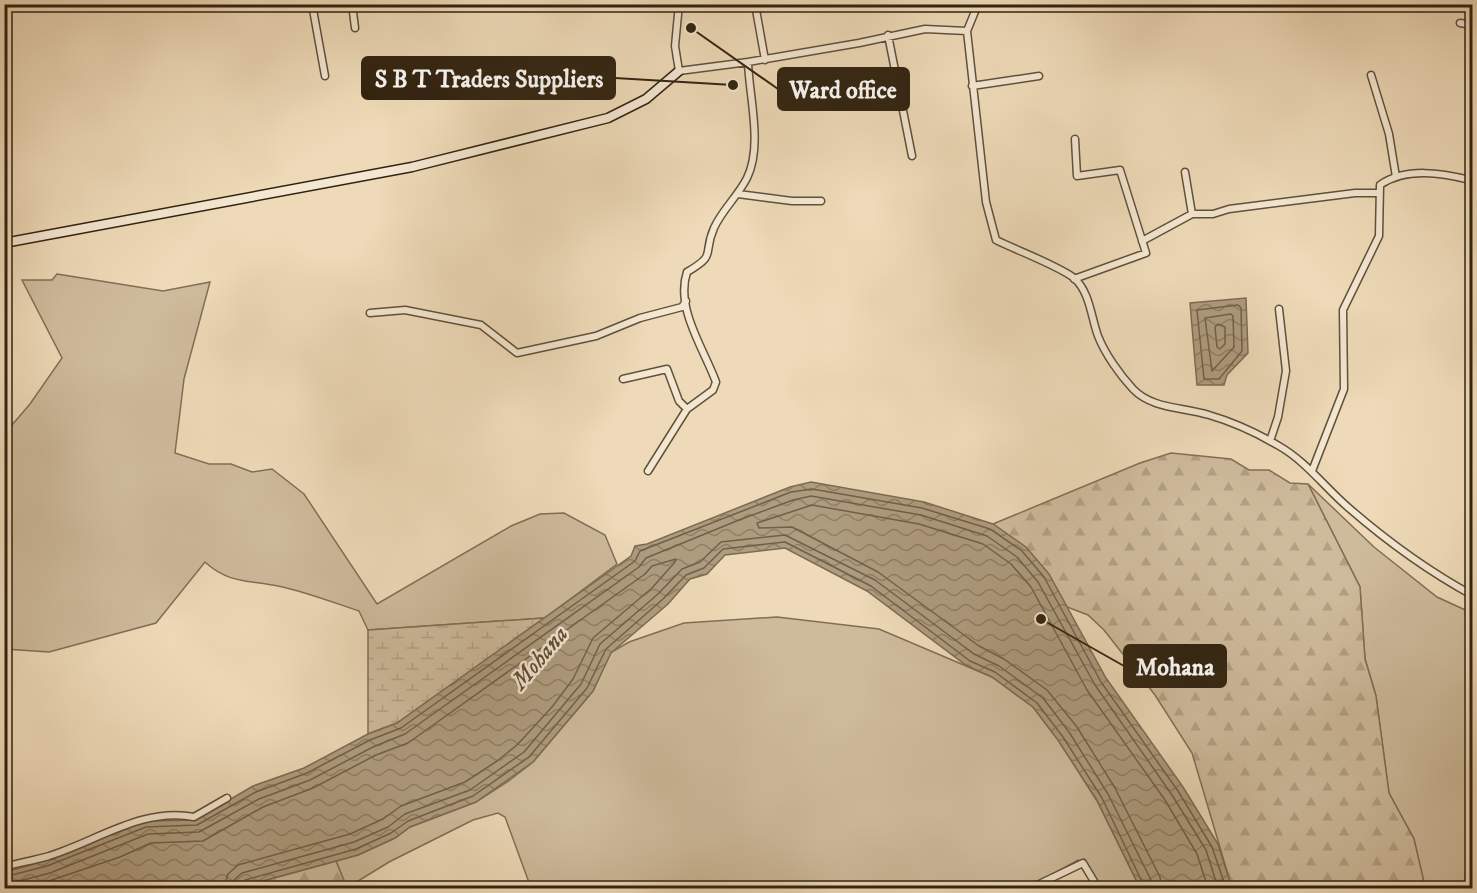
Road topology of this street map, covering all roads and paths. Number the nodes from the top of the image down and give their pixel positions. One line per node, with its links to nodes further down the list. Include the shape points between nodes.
1 (312, 4): 15 (street)
2 (352, 4): 8 (street)
3 (679, 4): 13 (street, via 675,46)
4 (755, 4): 11 (street)
5 (978, 4): 9 (street)
6 (1460, 23): 7 (street)
7 (1473, 25)
8 (355, 28)
9 (967, 30): 10 (street, via 925,29); 17 (street)
10 (888, 35): 11 (street); 19 (street)
11 (765, 60): 12 (street)
12 (748, 62): 13 (street); 24 (street, via 754,144 749,175)
13 (679, 71): 28 (main road, via 646,99 597,121 402,169)
14 (1371, 75): 21 (street, via 1389,134)
15 (325, 76)
16 (1039, 76): 17 (street)
17 (972, 86): 29 (street, via 986,202 996,240)
18 (1075, 139): 27 (street, via 1077,176 1120,170)
19 (912, 156)
20 (1185, 172): 26 (street)
21 (1396, 177): 22 (street, via 1438,172); 23 (street, via 1380,185)
22 (1473, 178)
23 (1380, 193): 26 (street); 37 (street, via 1380,236 1343,310 1344,389)
24 (738, 194): 25 (street); 30 (street, via 714,228 709,256 687,272 683,285)
25 (821, 201)
26 (1192, 214): 27 (street)
27 (1142, 241): 29 (street, via 1146,253)
28 (4, 243)
29 (1074, 279): 35 (street, via 1093,310 1107,353 1133,390 1152,403 1210,415)
30 (686, 301): 32 (street, via 682,307 596,336 517,353 481,325 405,310); 34 (street, via 699,346 716,382 713,390)
31 (1279, 309): 35 (street, via 1286,370)
32 (370, 313)
33 (623, 379): 34 (street, via 667,369 679,401)
34 (687, 409): 36 (street)
35 (1270, 441): 37 (street)
36 (648, 471)
37 (1312, 471): 38 (street, via 1349,509)
38 (1473, 595)
39 (227, 798): 40 (street, via 194,817 153,816 50,856)
40 (4, 867)
41 (1032, 888): 42 (street, via 1083,863)
42 (1098, 888)

